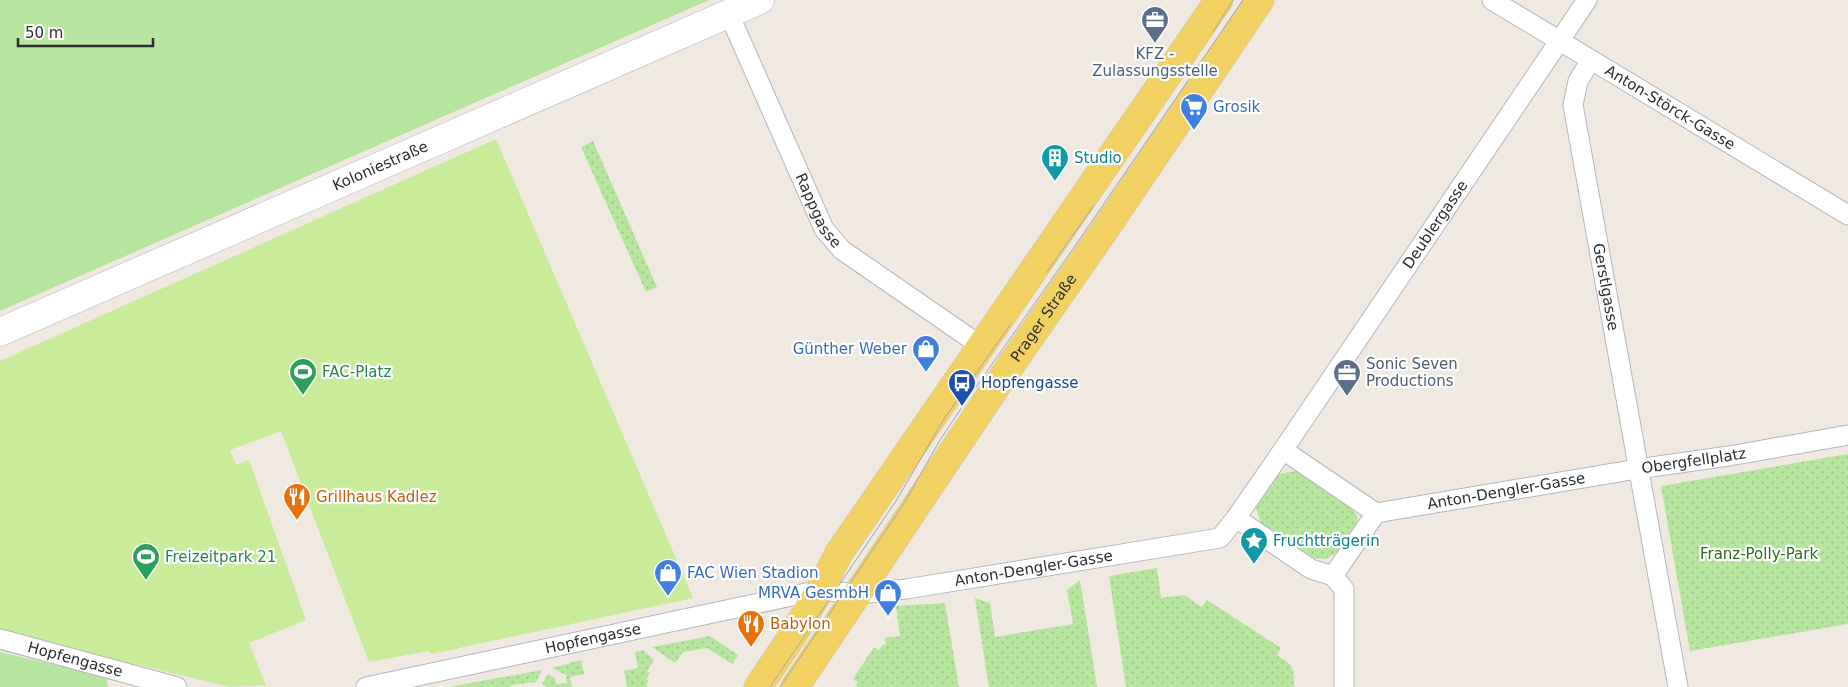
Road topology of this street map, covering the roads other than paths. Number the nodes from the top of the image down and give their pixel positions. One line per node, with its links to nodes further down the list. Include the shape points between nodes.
1 (760, 0): 6 (street, Koloniestraße)
2 (1219, 0): 11 (main road)
3 (1260, 0): 12 (main road, Prager Straße)
4 (1492, 0): 7 (street, Anton-Störck-Gasse)
5 (1587, 0): 7 (street, Deublergasse)
6 (729, 14): 10 (street, Koloniestraße); 11 (street, Rappgasse, via 824,229 842,250)
7 (1560, 41): 8 (street, Anton-Störck-Gasse); 14 (street, Deublergasse)
8 (1591, 60): 9 (street, Anton-Störck-Gasse); 15 (street, Gerstlgasse, via 1578,81 1573,105)
9 (1848, 214)
10 (0, 332)
11 (981, 346): 12 (main road); 19 (main road, via 835,559)
12 (1006, 372): 20 (main road, Prager Straße)
13 (1848, 435): 15 (street, Obergfellplatz)
14 (1283, 450): 16 (street); 17 (street, Deublergasse)
15 (1637, 469): 16 (street, Anton-Dengler-Gasse); 27 (street, Obergfellplatz)
16 (1376, 513): 18 (street)
17 (1236, 518): 18 (street, via 1311,568); 20 (street, Anton-Dengler-Gasse, via 1220,538 915,588)
18 (1333, 576): 26 (street, via 1344,589)
19 (820, 590): 20 (street, Anton-Dengler-Gasse); 23 (street, Hopfengasse); 24 (main road)
20 (858, 594): 25 (main road, Prager Straße)
21 (0, 639): 22 (street, Hopfengasse)
22 (178, 687)
23 (366, 687)
24 (758, 687)
25 (795, 687)
26 (1344, 687)
27 (1678, 687)

